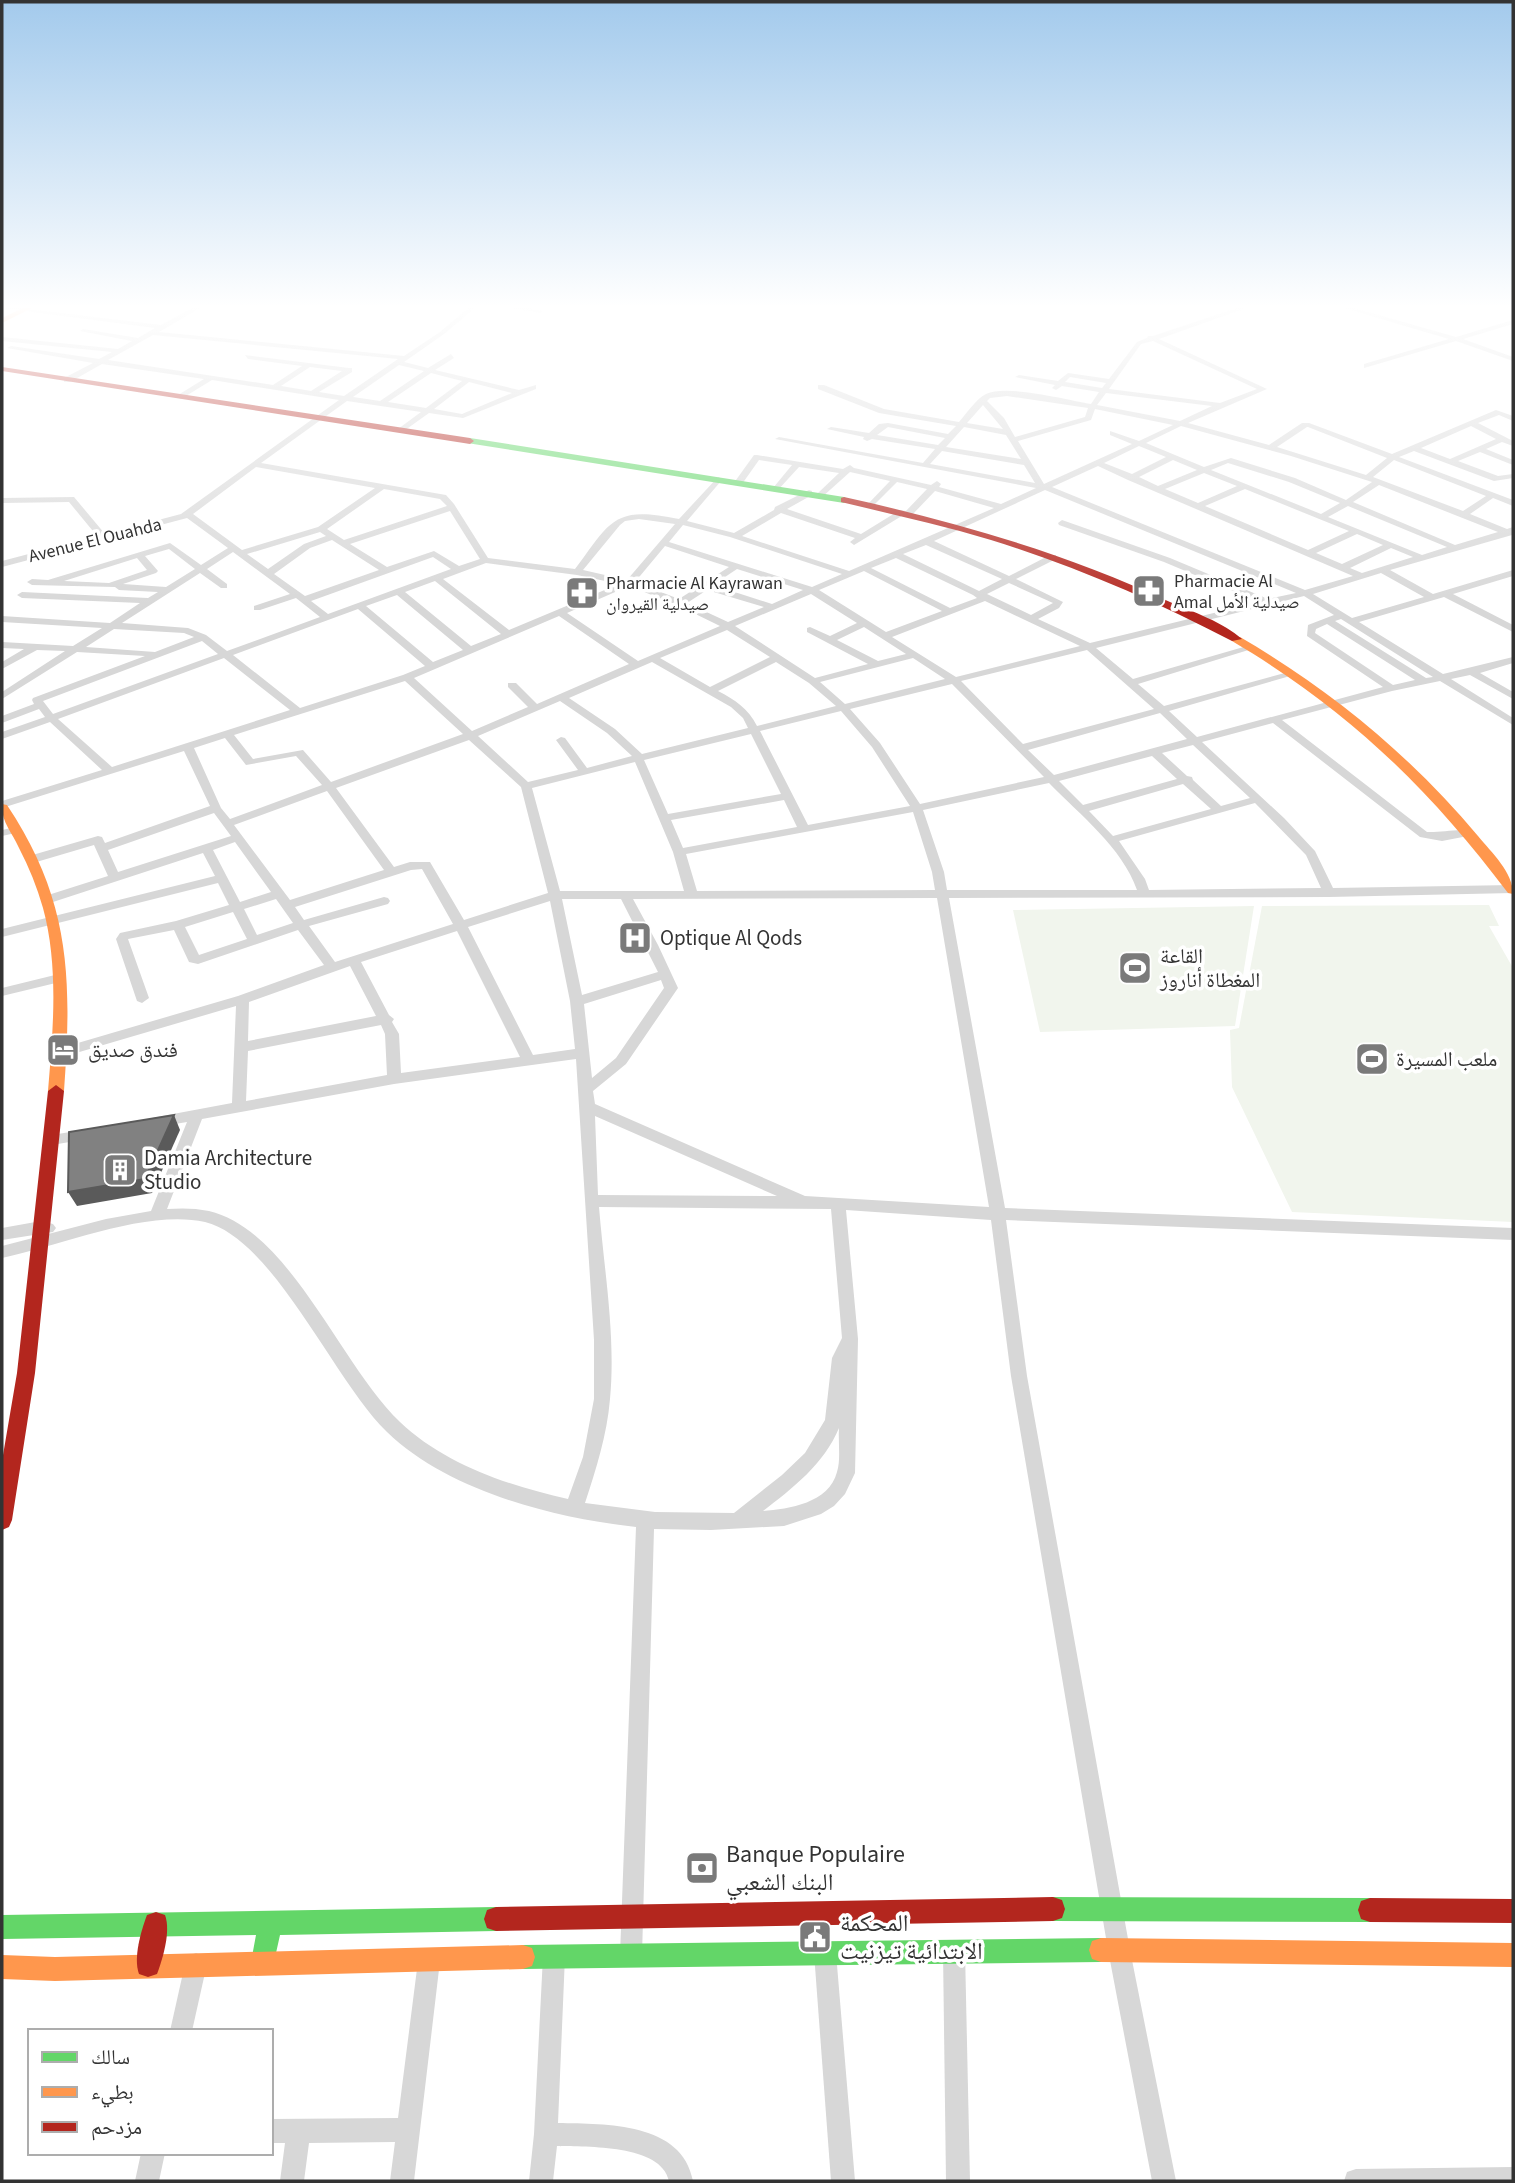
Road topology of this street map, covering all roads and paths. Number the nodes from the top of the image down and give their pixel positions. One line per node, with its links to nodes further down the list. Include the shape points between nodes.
1 (264, 410): 11 (street)
2 (330, 410): 11 (street, Avenue El Ouahda)
3 (428, 410): 4 (street, via 463,416); 19 (street)
4 (477, 410)
5 (879, 410): 12 (street)
6 (975, 410): 15 (street)
7 (993, 410): 23 (street)
8 (1092, 410): 23 (street, via 1082,421)
9 (1112, 410): 16 (street)
10 (1210, 410): 16 (street)
11 (317, 418): 19 (street); 41 (street, Avenue El Ouahda)
12 (922, 418): 15 (street); 18 (street)
13 (1513, 419): 14 (street, via 1499,412)
14 (1471, 423): 25 (street); 29 (street)
15 (962, 424): 22 (street); 23 (street)
16 (1180, 424): 27 (street); 32 (street)
17 (831, 429): 21 (street)
18 (912, 429): 21 (street, via 885,425); 22 (street); 26 (street)
19 (401, 431): 51 (street)
20 (1113, 433): 27 (street)
21 (871, 436): 26 (street); 33 (street)
22 (951, 436): 30 (street)
23 (1012, 436): 38 (street)
24 (779, 439): 33 (street)
25 (1502, 439): 28 (street); 31 (street)
26 (901, 442): 30 (street)
27 (1138, 443): 35 (street); 39 (street)
28 (1513, 444)
29 (1414, 448): 34 (street); 36 (street)
30 (940, 449): 38 (street); 43 (street)
31 (1480, 449): 36 (street); 40 (street)
32 (1272, 451): 34 (street, via 1307,425); 50 (street)
33 (860, 453): 43 (street); 46 (street)
34 (1394, 456): 50 (street); 62 (street)
35 (1173, 457): 47 (street); 49 (street)
36 (1452, 461): 48 (street, via 1500,479)
37 (1264, 462): 44 (street)
38 (1027, 463): 56 (street)
39 (1096, 463): 49 (street); 56 (street)
40 (1513, 463)
41 (253, 464): 55 (street); 72 (street, Avenue El Ouahda)
42 (797, 464): 46 (street); 53 (street, via 757,457); 58 (street)
43 (926, 464): 45 (street)
44 (1256, 468): 47 (street, via 1225,460); 65 (street)
45 (950, 469): 56 (street); 59 (street)
46 (847, 470): 52 (street); 61 (street)
47 (1205, 470): 57 (street); 60 (street)
48 (1513, 476)
49 (1131, 478): 60 (street)
50 (1367, 478): 54 (street)
51 (718, 479): 53 (street); 75 (street)
52 (896, 479): 59 (street); 66 (street)
53 (739, 482): 58 (street)
54 (1378, 482): 65 (street); 73 (street)
55 (383, 486): 68 (street, via 443,497); 78 (street)
56 (1042, 486): 69 (street); 123 (street)
57 (1245, 486): 67 (street); 74 (street)
58 (777, 488): 61 (street)
59 (933, 488): 69 (street); 71 (street)
60 (1157, 489): 67 (street)
61 (815, 494): 66 (street); 70 (street)
62 (1493, 495): 63 (street); 73 (street)
63 (1510, 500)
64 (3, 502): 85 (street, via 74,500)
65 (1347, 503): 74 (street); 91 (street)
66 (871, 505): 71 (street)
67 (1197, 506): 93 (street)
68 (452, 507): 88 (street); 98 (street)
69 (1001, 507): 77 (street)
70 (778, 509): 83 (street); 84 (street)
71 (906, 513): 77 (street); 84 (street)
72 (188, 514): 81 (street, Avenue El Ouahda); 92 (street)
73 (1464, 514): 80 (street)
74 (1321, 517): 79 (street)
75 (684, 522): 83 (street); 89 (street); 107 (street, via 625,517)
76 (1062, 523): 130 (street)
77 (960, 527): 86 (street); 96 (street)
78 (321, 529): 82 (street); 92 (street)
79 (1357, 531): 90 (street); 93 (street)
80 (1511, 533): 91 (street)
81 (158, 537): 85 (street, Avenue El Ouahda); 95 (street); 101 (street)
82 (333, 537): 88 (street); 109 (street, via 307,546)
83 (734, 537): 110 (street)
84 (862, 537): 87 (street)
85 (103, 538): 99 (street, Avenue El Ouahda)
86 (926, 541): 94 (street); 113 (street)
87 (853, 542)
88 (345, 543): 106 (street)
89 (664, 543): 100 (street); 116 (street)
90 (1391, 545): 97 (street); 103 (street)
91 (1455, 548): 97 (street)
92 (236, 550): 101 (street); 109 (street)
93 (1308, 553): 103 (street)
94 (895, 554): 102 (street); 126 (street)
95 (139, 555): 115 (street); 117 (street, via 152,572)
96 (1053, 557): 113 (street); 142 (street)
97 (1423, 558): 105 (street)
98 (485, 560): 104 (street); 107 (street)
99 (2, 564)
100 (736, 566): 119 (street); 121 (street)
101 (200, 568): 118 (street); 120 (street)
102 (864, 568): 110 (street); 136 (street)
103 (1342, 568): 111 (street)
104 (458, 570): 106 (street, via 434,554); 112 (street)
105 (1383, 570): 111 (street); 128 (street)
106 (386, 571): 127 (street)
107 (577, 572): 116 (street)
108 (1513, 573): 124 (street)
109 (268, 574): 127 (street)
110 (850, 574): 121 (street)
111 (1362, 576): 123 (street)
112 (436, 578): 122 (street); 150 (street)
113 (1010, 579): 126 (street); 141 (street, via 1058,602)
114 (32, 582): 115 (street)
115 (48, 583): 117 (street)
116 (629, 583): 131 (street); 137 (street)
117 (110, 586): 120 (street)
118 (224, 586)
119 (705, 586): 131 (street); 133 (street)
120 (167, 590): 129 (street)
121 (812, 590): 133 (street); 145 (street)
122 (398, 592): 132 (street); 159 (street)
123 (1305, 593): 130 (street); 138 (street)
124 (1446, 594): 128 (street); 148 (street)
125 (22, 595): 135 (street)
126 (981, 596): 136 (street); 141 (street)
127 (300, 597): 134 (street); 139 (street)
128 (1434, 598): 144 (street)
129 (149, 601): 135 (street); 146 (street)
130 (1265, 601): 142 (street)
131 (680, 603): 147 (street)
132 (360, 606): 139 (street); 169 (street)
133 (773, 607): 147 (street)
134 (257, 608)
135 (74, 610): 140 (street); 146 (street)
136 (950, 611): 151 (street)
137 (562, 614): 150 (street); 166 (street)
138 (1343, 615): 143 (street); 144 (street)
139 (328, 618): 161 (street)
140 (2, 619)
141 (1030, 619): 155 (street)
142 (1198, 619): 155 (street); 157 (street)
143 (1327, 620): 176 (street); 179 (street, via 1311,627 1310,634)
144 (1353, 621): 173 (street)
145 (865, 623): 151 (street); 153 (street)
146 (113, 625): 152 (street, via 185,630); 158 (street)
147 (728, 626): 163 (street); 164 (street)
148 (1513, 629)
149 (810, 630): 153 (street)
150 (509, 635): 159 (street)
151 (885, 636): 162 (street)
152 (203, 637): 160 (street); 161 (street)
153 (832, 639): 167 (street)
154 (2, 645): 156 (street)
155 (1088, 646): 174 (street); 177 (street)
156 (36, 647): 158 (street); 168 (street)
157 (1250, 648): 171 (street); 177 (street)
158 (76, 649): 160 (street); 181 (street)
159 (471, 651): 169 (street)
160 (155, 653): 185 (street, via 40,698)
161 (227, 654): 189 (street); 190 (street)
162 (915, 655): 167 (street); 174 (street)
163 (778, 657): 175 (street); 180 (street)
164 (652, 658): 166 (street); 180 (street)
165 (1513, 660): 170 (street)
166 (637, 665): 183 (street)
167 (878, 665): 175 (street)
168 (2, 666)
169 (432, 667): 172 (street)
170 (1471, 672): 173 (street); 182 (street)
171 (1292, 674): 184 (street); 188 (street)
172 (407, 677): 189 (street); 196 (street)
173 (1443, 678): 176 (street); 193 (street)
174 (954, 680): 186 (street); 201 (street)
175 (813, 681): 186 (street)
176 (1424, 681): 179 (street)
177 (1131, 684): 188 (street)
178 (512, 685): 187 (street)
179 (1391, 688): 184 (street)
180 (710, 691): 194 (street, via 742,711)
181 (2, 696)
182 (1513, 696)
183 (561, 697): 187 (street); 203 (street, via 611,731)
184 (1334, 703): 191 (street); 221 (street, via 1393,751)
185 (40, 705): 190 (street); 192 (street)
186 (843, 707): 194 (street); 214 (street, via 876,745)
187 (535, 708): 196 (street)
188 (1162, 710): 199 (street); 201 (street)
189 (299, 712): 195 (street)
190 (51, 718): 197 (street); 204 (street)
191 (1274, 719): 199 (street); 221 (street, via 1424,835)
192 (2, 720)
193 (1513, 722)
194 (755, 729): 203 (street); 210 (street)
195 (228, 735): 200 (street); 208 (street, via 250,763 299,752)
196 (472, 735): 208 (street); 209 (street)
197 (2, 736)
198 (561, 740): 205 (street)
199 (1195, 741): 202 (street); 211 (street)
200 (188, 747): 204 (street); 213 (street)
201 (1021, 748): 206 (street)
202 (1153, 751): 206 (street); 207 (street)
203 (639, 758): 205 (street); 217 (street)
204 (111, 772): 212 (street)
205 (585, 772): 209 (street)
206 (1052, 779): 214 (street); 216 (street)
207 (1188, 779): 215 (street); 216 (street)
208 (329, 786): 218 (street); 228 (street)
209 (526, 786): 236 (street)
210 (788, 796): 217 (street); 219 (street)
211 (1258, 799): 215 (street); 232 (street, via 1311,854)
212 (2, 807): 220 (street)
213 (216, 808): 218 (street); 224 (street)
214 (917, 808): 219 (street); 237 (street, via 932,847)
215 (1217, 808): 223 (street)
216 (1082, 809): 223 (street)
217 (664, 818): 226 (street)
218 (228, 823): 222 (street)
219 (804, 829): 226 (street)
220 (9, 831): 227 (street)
221 (1469, 833): 231 (street)
222 (237, 838): 225 (street); 233 (street)
223 (1111, 840): 235 (street, via 1130,863)
224 (102, 848): 227 (street, via 96,840); 230 (street)
225 (206, 848): 229 (street); 230 (street)
226 (679, 852): 238 (street)
227 (33, 859): 239 (street)
228 (391, 872): 241 (street); 246 (street, via 426,865)
229 (222, 877): 242 (street); 243 (street)
230 (115, 878): 239 (street)
231 (1513, 890): 232 (street)
232 (1329, 893): 235 (street)
233 (278, 894): 241 (street); 242 (street)
234 (624, 894): 236 (street); 238 (street); 251 (street)
235 (1144, 894): 237 (street)
236 (555, 895): 246 (street); 256 (street)
237 (942, 895): 238 (street); 273 (street)
238 (692, 896)
239 (49, 899): 243 (street)
240 (384, 901): 244 (street)
241 (288, 905): 244 (street)
242 (236, 908): 245 (street); 248 (street)
243 (53, 922): 247 (street); 252 (street)
244 (303, 924): 248 (street); 250 (street)
245 (178, 925): 248 (street, via 196,960); 254 (street, via 122,939)
246 (461, 926): 249 (street); 261 (street)
247 (2, 933)
248 (254, 941)
249 (354, 961): 250 (street); 257 (street)
250 (332, 967): 255 (street)
251 (666, 974): 256 (street); 263 (street, via 668,994 621,1061)
252 (59, 978): 253 (street); 259 (street)
253 (2, 992)
254 (142, 998)
255 (243, 999): 258 (street); 259 (street)
256 (577, 1000): 260 (street)
257 (387, 1019): 258 (street); 262 (street)
258 (243, 1047): 265 (street)
259 (59, 1053): 269 (street)
260 (582, 1053): 261 (street); 263 (street)
261 (529, 1060): 262 (street)
262 (394, 1079): 265 (street)
263 (587, 1088): 264 (street)
264 (588, 1107): 270 (street); 271 (street)
265 (239, 1108): 266 (street)
266 (197, 1115): 267 (street); 274 (street)
267 (143, 1124)
268 (103, 1131): 269 (street)
269 (52, 1140): 275 (street)
270 (591, 1201): 271 (street); 285 (street, via 602,1399 592,1457)
271 (807, 1202): 272 (street)
272 (838, 1206): 273 (street); 281 (street)
273 (998, 1214): 278 (street); 289 (street, via 1019,1376)
274 (156, 1216): 276 (street); 285 (street, via 208,1216 245,1234 304,1307 365,1396 426,1453 493,1483)
275 (41, 1227): 276 (street); 277 (street); 279 (street)
276 (70, 1233): 279 (street)
277 (2, 1234)
278 (1513, 1234)
279 (40, 1244): 280 (street); 284 (street)
280 (2, 1252)
281 (850, 1339): 282 (street, via 841,1350); 283 (street)
282 (831, 1429): 283 (street); 288 (street, via 798,1473)
283 (848, 1433): 288 (street, via 846,1473 841,1489 829,1500 813,1510 785,1517)
284 (8, 1466): 286 (street)
285 (573, 1510): 287 (street)
286 (2, 1520)
287 (645, 1521): 288 (street); 291 (street)
288 (737, 1521)
289 (1112, 1908): 290 (street); 291 (street); 295 (street)
290 (1513, 1911)
291 (631, 1915): 292 (street); 298 (street)
292 (270, 1923): 293 (street); 302 (street)
293 (156, 1924): 294 (street); 304 (street)
294 (2, 1927)
295 (1119, 1950): 296 (street); 299 (street); 320 (street)
296 (954, 1951): 297 (street); 319 (street)
297 (825, 1953): 298 (street); 318 (street)
298 (631, 1955): 300 (street)
299 (1513, 1955)
300 (554, 1956): 301 (street); 310 (street)
301 (429, 1961): 302 (street); 307 (street)
302 (263, 1962): 303 (street)
303 (196, 1963): 304 (street); 306 (street)
304 (148, 1965): 305 (street)
305 (2, 1967)
306 (181, 2029)
307 (409, 2130): 309 (street); 315 (street)
308 (273, 2131): 309 (street)
309 (299, 2131): 314 (street)
310 (546, 2134): 316 (street); 317 (street, via 626,2138 656,2148 676,2164)
311 (153, 2155): 313 (street)
312 (1513, 2179): 321 (street)
313 (147, 2181)
314 (292, 2181)
315 (402, 2181)
316 (541, 2181)
317 (681, 2181)
318 (843, 2181)
319 (958, 2181)
320 (1164, 2181)
321 (1356, 2181)

